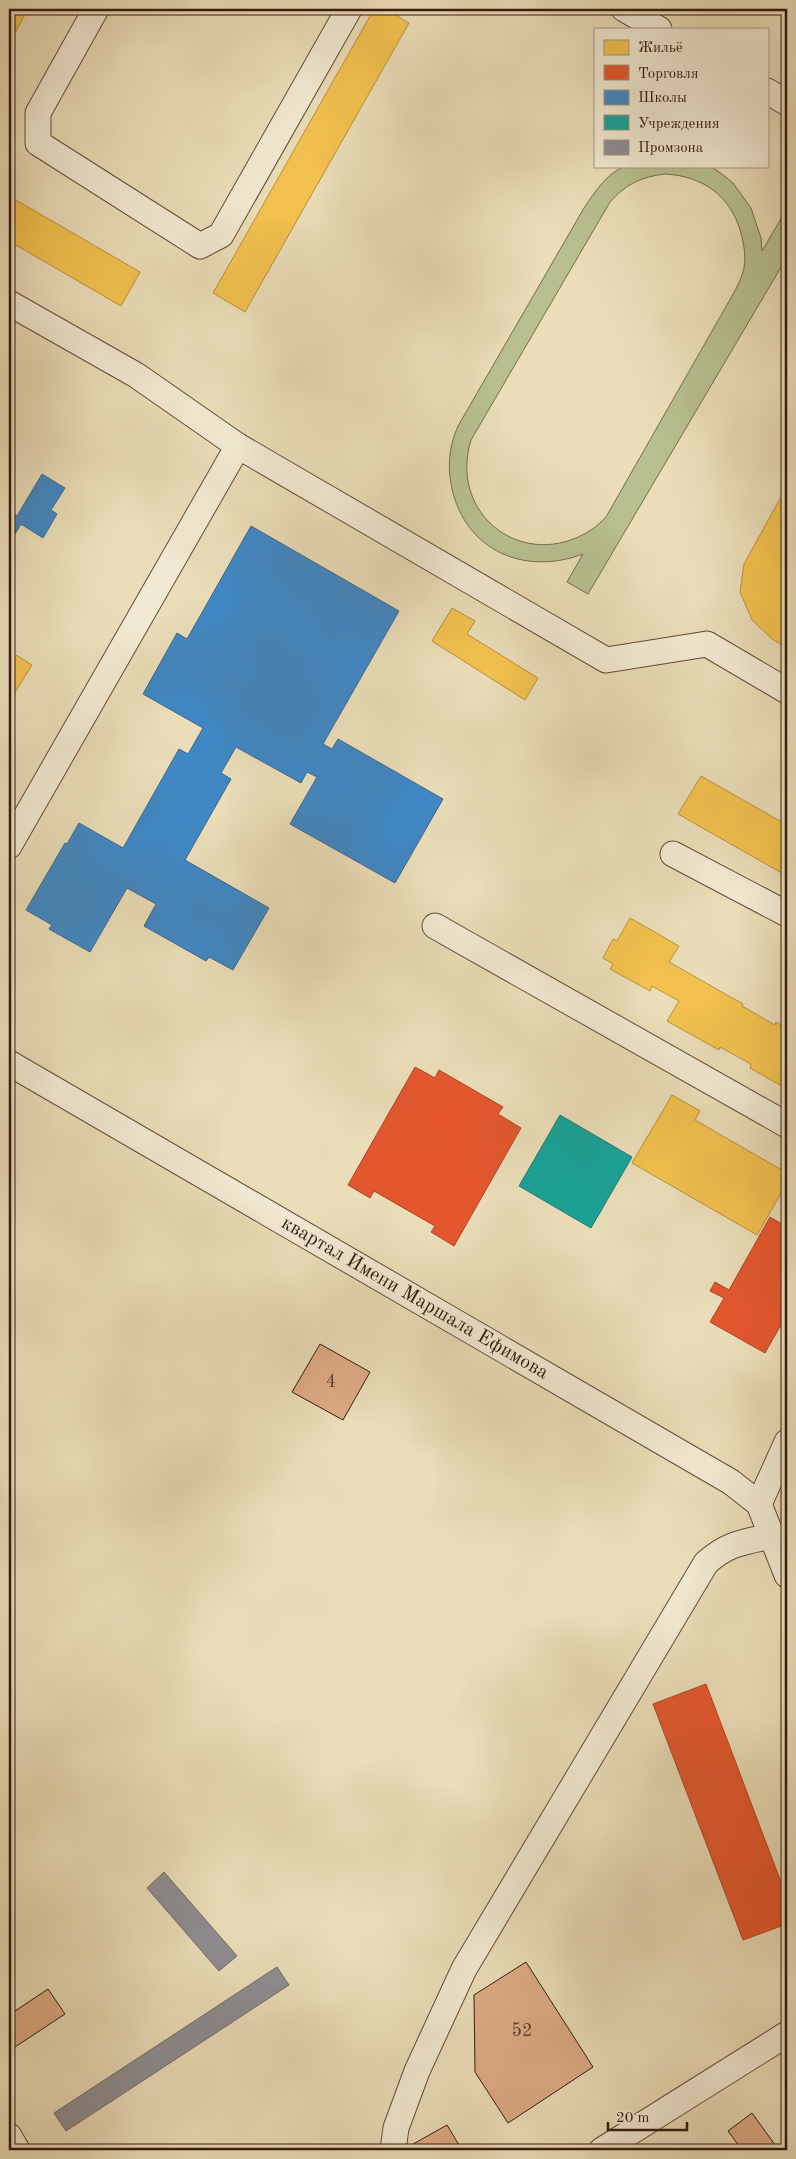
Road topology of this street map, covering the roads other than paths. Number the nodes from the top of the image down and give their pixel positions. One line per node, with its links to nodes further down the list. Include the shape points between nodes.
1 (96, 9): 2 (street, via 38,113 38,142 200,246 220,235)
2 (349, 9)
3 (624, 9): 4 (street)
4 (657, 28)
5 (768, 92): 6 (street)
6 (787, 102)
7 (9, 303): 8 (street, via 136,375)
8 (238, 446): 9 (street, via 606,660 707,644); 10 (street)
9 (787, 691)
10 (9, 846)
11 (673, 854): 12 (street)
12 (787, 914)
13 (435, 926): 15 (street)
14 (9, 1063): 17 (street, квартал Имени Маршала Ефимова, via 731,1482)
15 (787, 1125)
16 (787, 1442): 17 (street)
17 (758, 1504): 18 (street)
18 (772, 1536): 19 (street); 23 (street, via 720,1550 706,1563 464,1970 417,2071 396,2128)
19 (787, 1575)
20 (787, 2034): 24 (street)
21 (9, 2136): 22 (street)
22 (17, 2150)
23 (393, 2150)
24 (602, 2150)

